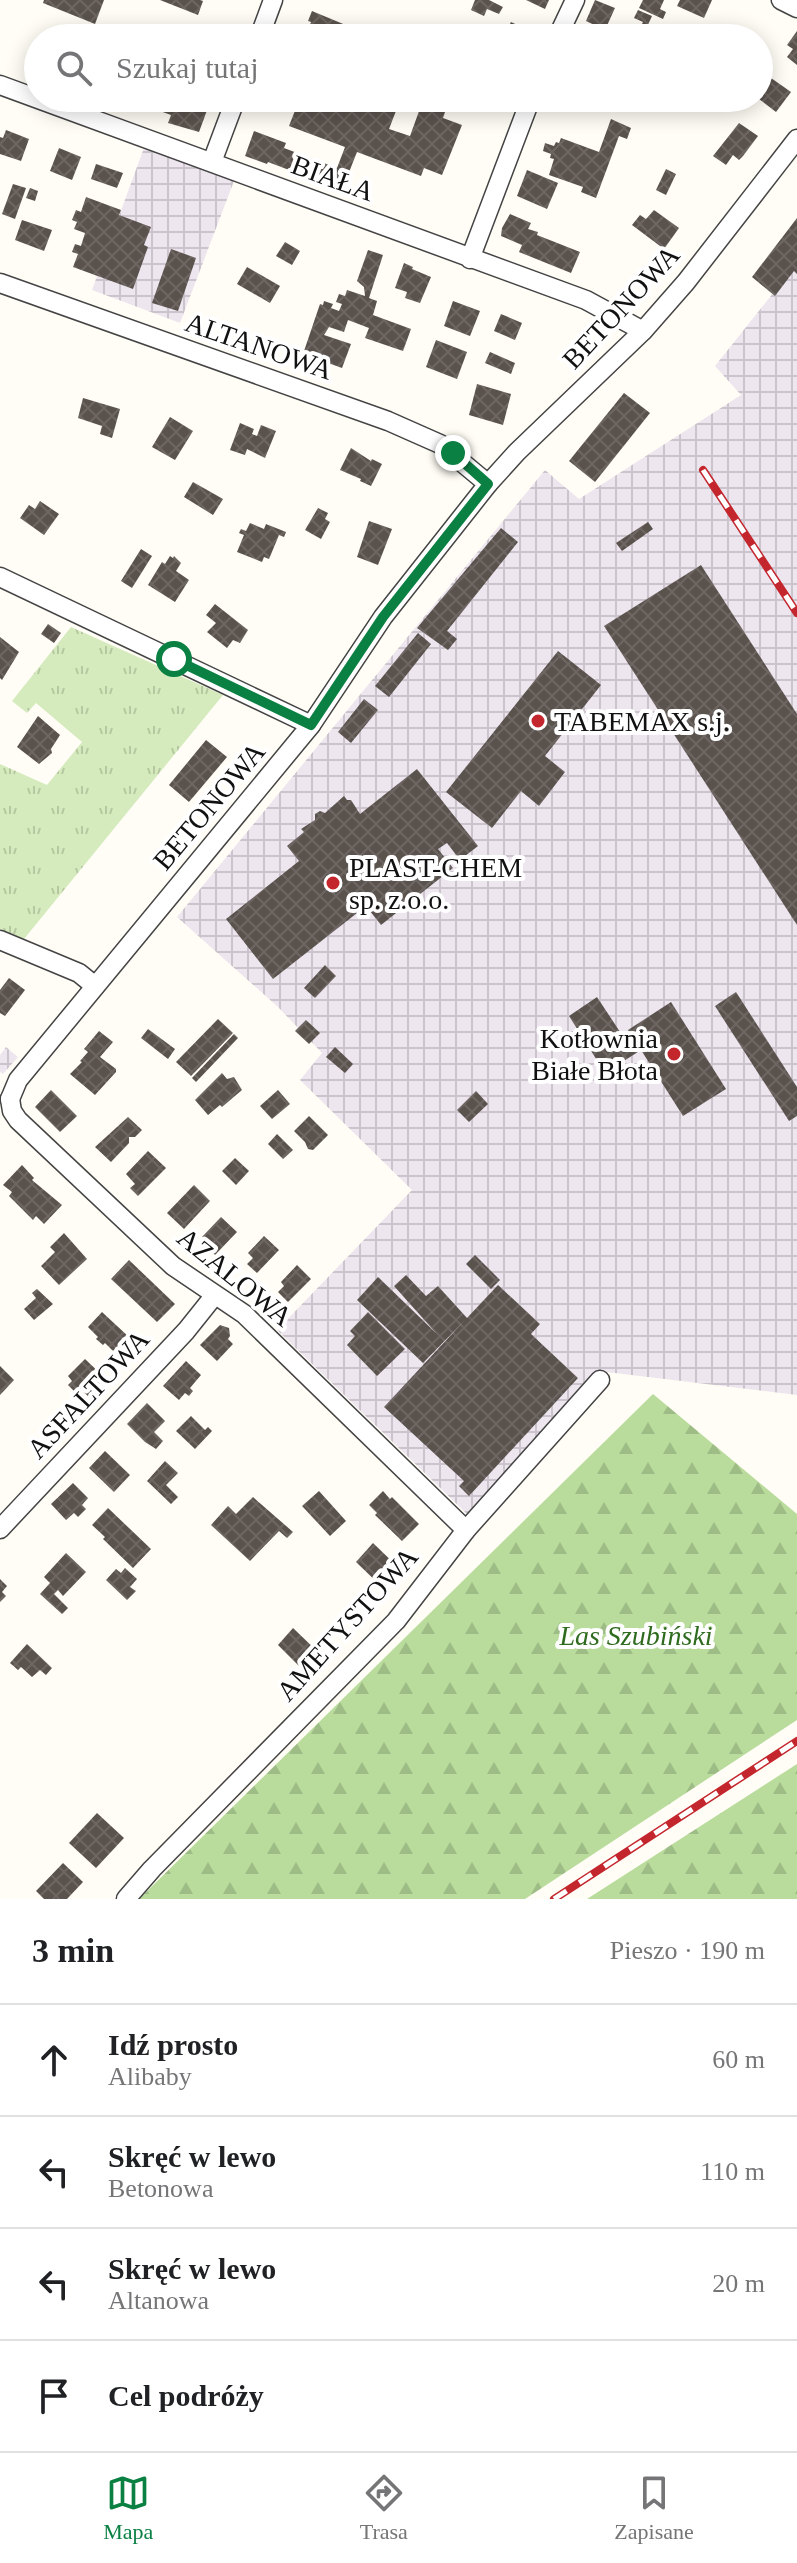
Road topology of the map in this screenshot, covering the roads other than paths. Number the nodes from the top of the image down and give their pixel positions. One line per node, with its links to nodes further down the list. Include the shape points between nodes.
1 (273, 0): 5 (street)
2 (575, 0): 6 (street)
3 (781, 0): 4 (street)
4 (797, 8)
5 (264, 24)
6 (564, 24)
7 (0, 85): 8 (street, BIAŁA)
8 (24, 94)
9 (74, 112): 13 (street, BIAŁA)
10 (231, 112): 13 (street)
11 (526, 112): 14 (street)
12 (797, 139): 16 (street, BETONOWA)
13 (212, 162): 14 (street, BIAŁA)
14 (470, 259): 16 (street, BIAŁA, via 586,300)
15 (0, 283): 17 (street, ALTANOWA, via 388,421 440,444)
16 (643, 331): 17 (street, BETONOWA)
17 (488, 484): 19 (street, BETONOWA, via 383,617)
18 (0, 577): 19 (street)
19 (311, 725): 21 (street, BETONOWA)
20 (0, 940): 21 (street, via 79,973)
21 (95, 986): 22 (street, BETONOWA)
22 (5, 1100): 23 (street, AZALOWA, via 18,1120 173,1266)
23 (214, 1296): 25 (street, ASFALTOWA); 26 (street, AZALOWA, via 244,1314)
24 (600, 1380): 26 (street, AMETYSTOWA)
25 (0, 1529)
26 (466, 1530): 27 (street, AMETYSTOWA, via 396,1621)
27 (126, 1899)

